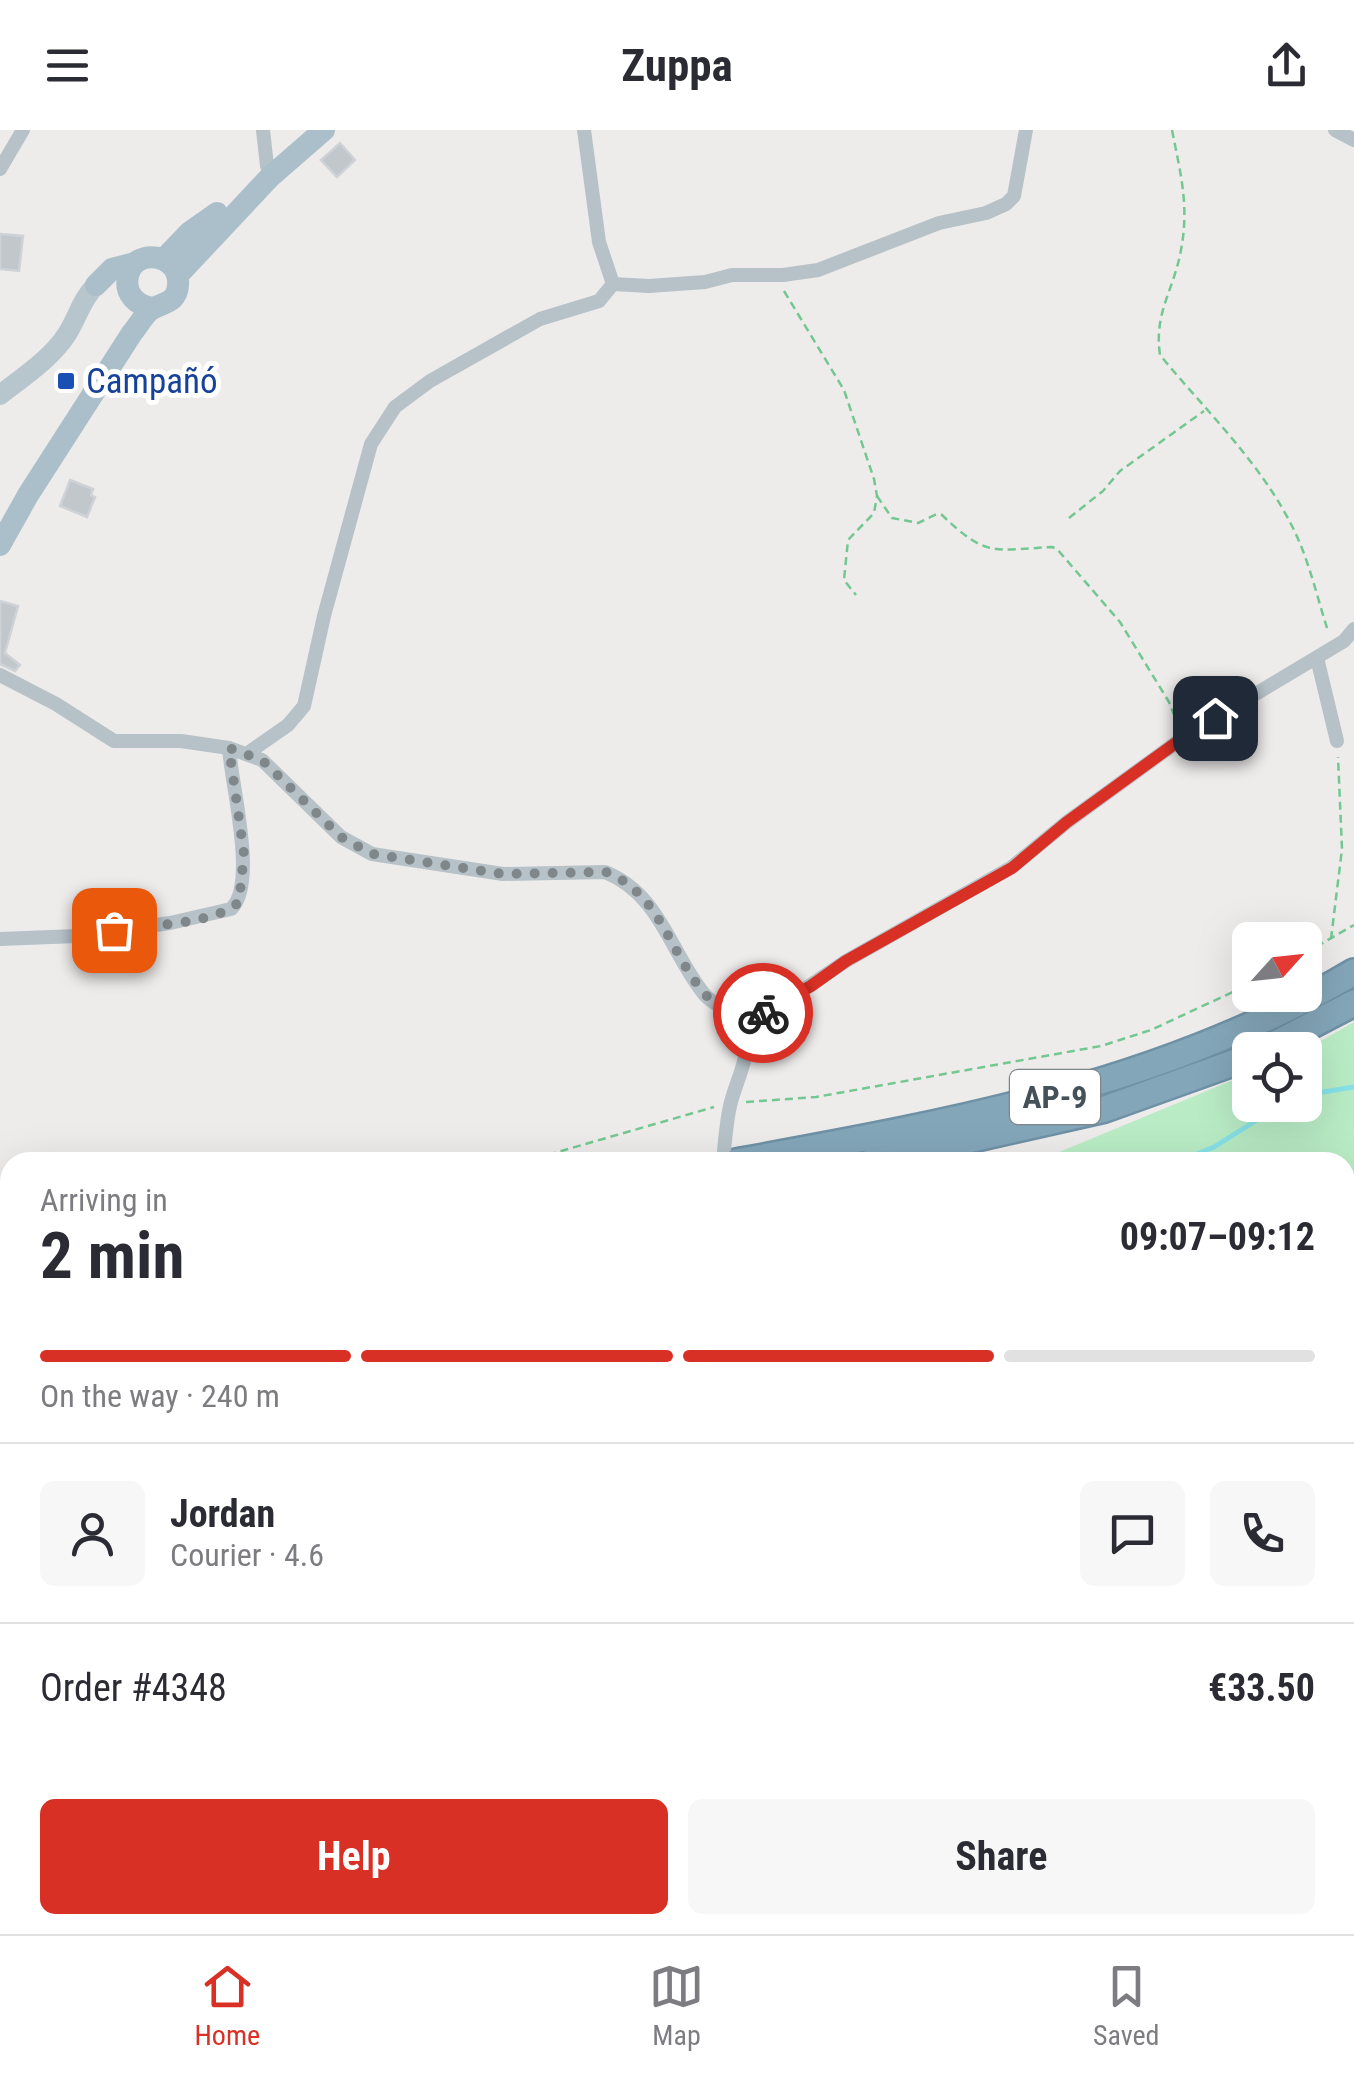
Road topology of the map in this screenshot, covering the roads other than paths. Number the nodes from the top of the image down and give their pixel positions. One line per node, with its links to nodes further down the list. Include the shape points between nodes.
1 (22, 130): 10 (street)
2 (263, 130): 9 (street)
3 (310, 130): 9 (main road)
4 (324, 130): 12 (main road)
5 (584, 130): 13 (street, via 599,242)
6 (1026, 130): 13 (street, via 1014,196 986,213 939,223 818,270)
7 (1335, 130): 8 (street)
8 (1354, 140)
9 (267, 166): 12 (main road, via 190,232)
10 (0, 170)
11 (134, 264): 12 (main road, via 148,256); 14 (main road, via 112,269); 15 (main road, via 129,270)
12 (170, 265): 15 (main road, via 174,298)
13 (613, 284): 24 (street, via 599,300 540,319 395,406 371,444 304,706)
14 (96, 285): 15 (main road); 16 (street, via 58,346)
15 (138, 300): 17 (main road); 18 (main road, via 132,333)
16 (0, 395)
17 (0, 519)
18 (0, 545)
19 (1354, 630): 20 (street)
20 (1317, 658): 22 (street); 28 (street, via 1184,737 1012,868)
21 (0, 675): 23 (street, via 114,741)
22 (1337, 741)
23 (229, 748): 24 (street); 25 (street, via 244,854 242,893 232,908 77,936)
24 (248, 753): 28 (street, via 341,837 372,854 503,874 606,872 620,878 660,920 706,997)
25 (0, 940)
26 (1354, 972): 32 (highway, AP-9, via 1234,1034 1150,1068 952,1123)
27 (1354, 1003): 29 (highway)
28 (743, 1023): 31 (street, via 747,1054)
29 (1298, 1032)
30 (1232, 1063): 33 (highway, AP-9, via 1105,1109)
31 (724, 1152)
32 (791, 1152)
33 (915, 1152)

